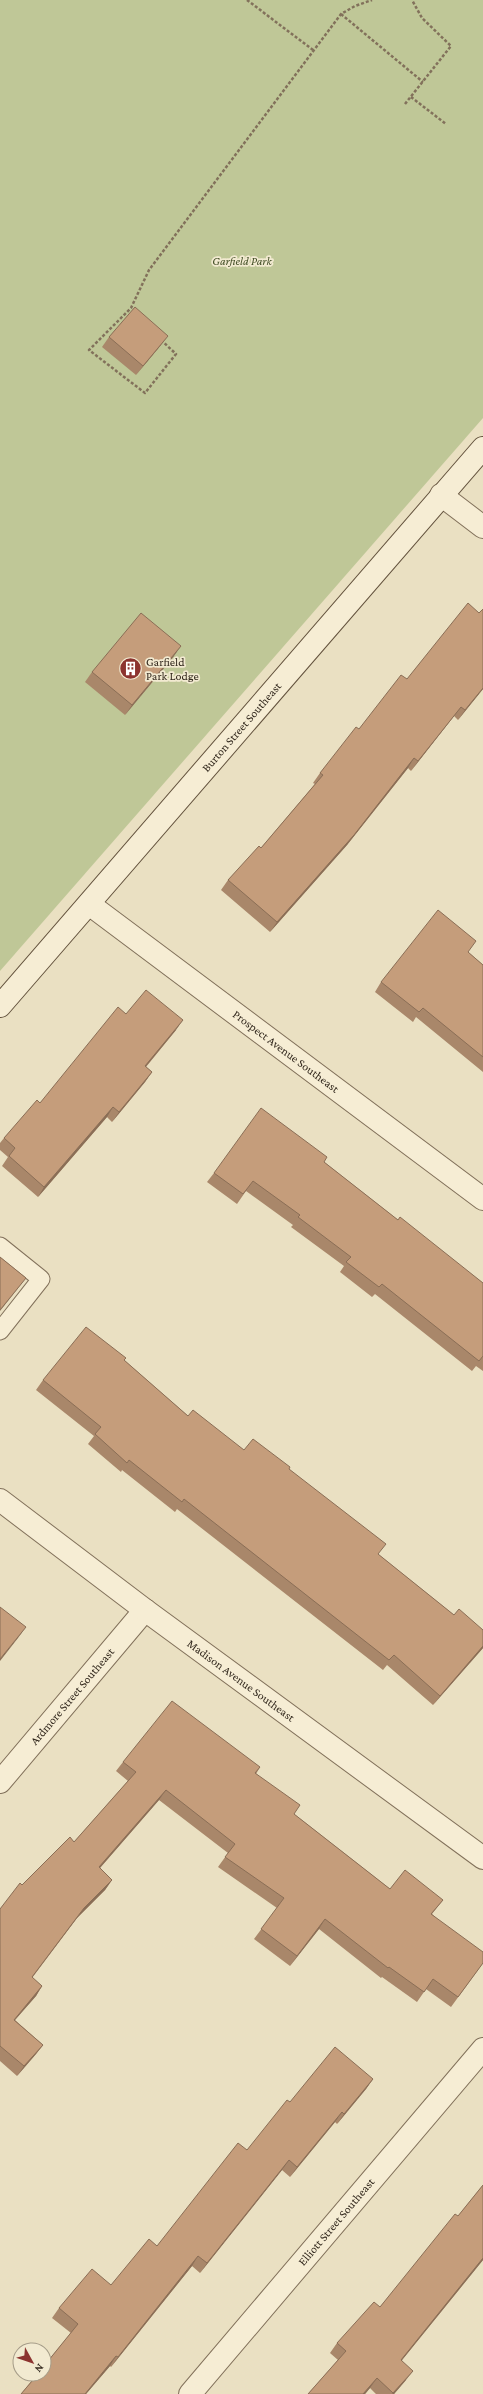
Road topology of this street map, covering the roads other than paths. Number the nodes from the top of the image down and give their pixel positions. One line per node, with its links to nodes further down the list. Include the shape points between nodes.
1 (483, 448): 2 (street, Burton Street Southeast)
2 (441, 495): 3 (street); 4 (street, Burton Street Southeast)
3 (483, 527)
4 (89, 904): 5 (street, Burton Street Southeast); 6 (street, Prospect Avenue Southeast)
5 (0, 1006)
6 (483, 1199)
7 (0, 1246): 8 (lane, via 41,1279)
8 (0, 1331)
9 (0, 1500): 10 (street, Madison Avenue Southeast)
10 (145, 1610): 11 (street, Ardmore Street Southeast); 12 (street, Madison Avenue Southeast)
11 (0, 1782)
12 (483, 1858)
13 (483, 2049): 14 (street, Elliott Street Southeast)
14 (190, 2394)

